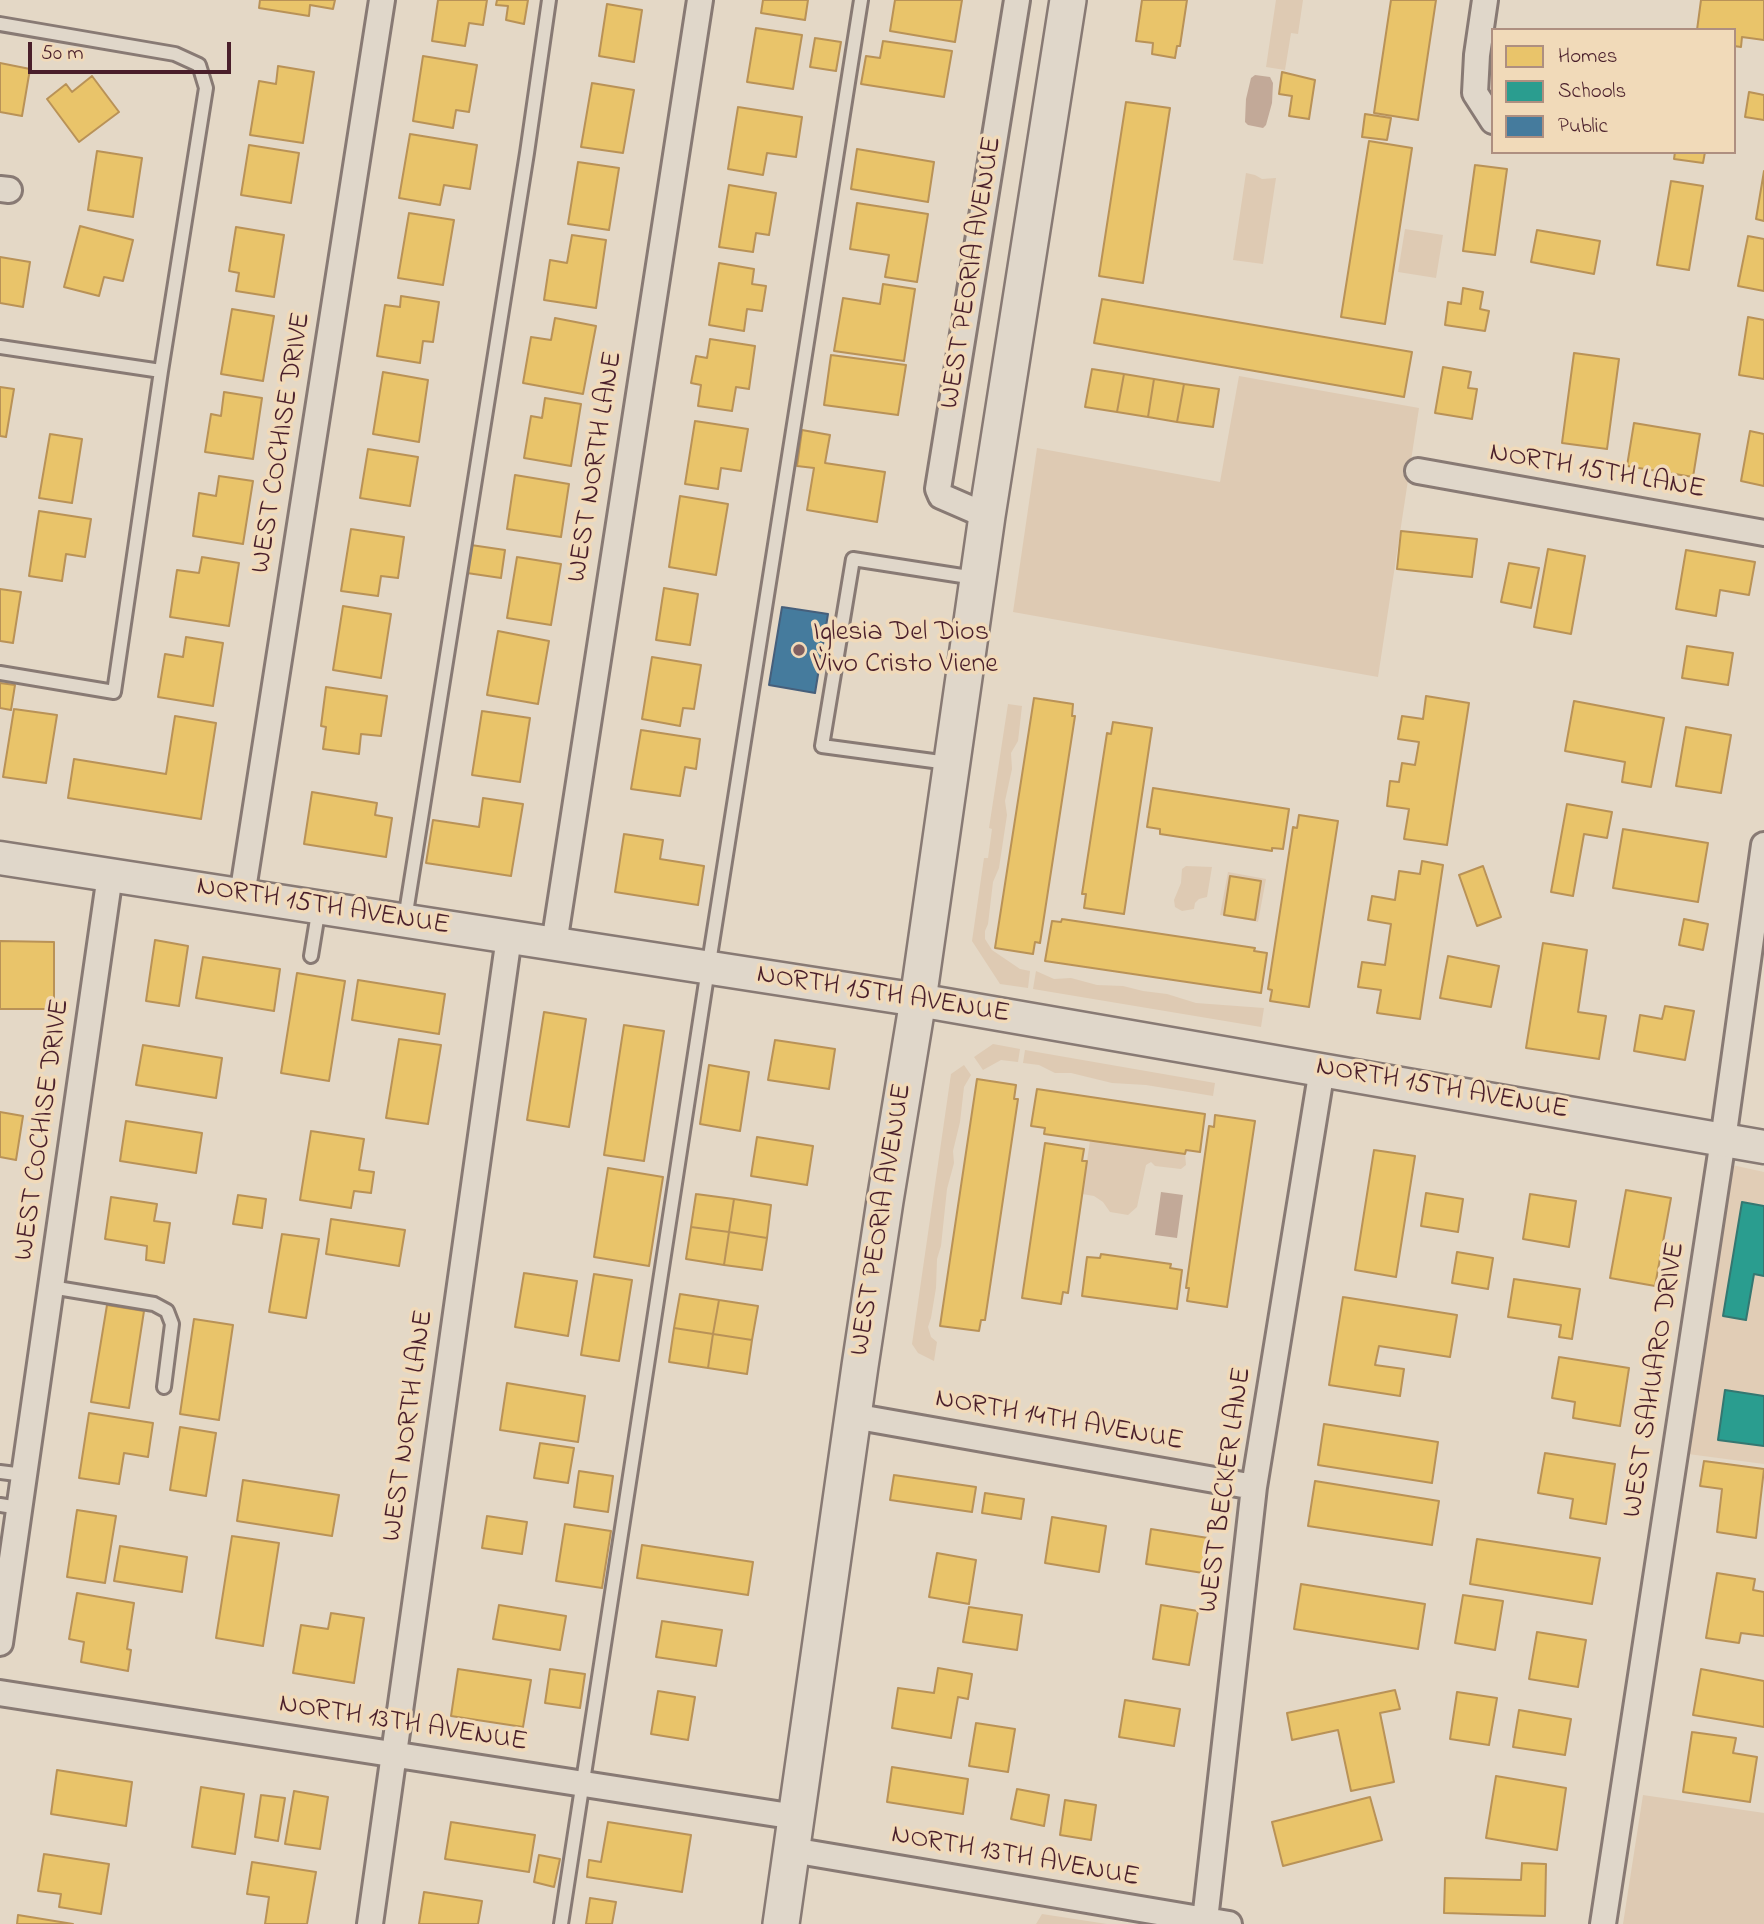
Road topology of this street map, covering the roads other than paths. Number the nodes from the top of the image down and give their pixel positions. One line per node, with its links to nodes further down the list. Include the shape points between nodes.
1 (382, 0): 21 (street, WEST COCHISE DRIVE)
2 (549, 0): 23 (lane)
3 (700, 0): 25 (street, WEST NORTH LANE)
4 (862, 0): 27 (lane)
5 (1017, 0): 13 (street, WEST PEORIA AVENUE, via 938,489 941,496)
6 (1068, 0): 13 (main road, WEST PEORIA AVENUE)
7 (1485, 0): 9 (street, via 1475,93)
8 (0, 24): 11 (lane, via 175,54 198,65 206,88)
9 (1491, 118)
10 (0, 347): 11 (lane)
11 (161, 370): 16 (lane, via 114,692)
12 (1418, 471): 14 (street, NORTH 15TH LANE)
13 (987, 516): 15 (main road, WEST PEORIA AVENUE)
14 (1764, 533)
15 (978, 579): 17 (main road, WEST PEORIA AVENUE); 17 (lane, via 853,559 822,746)
16 (0, 673)
17 (951, 763): 28 (main road, WEST PEORIA AVENUE)
18 (1764, 845): 30 (street, WEST SAHUARO DRIVE)
19 (0, 858): 20 (street, NORTH 15TH AVENUE)
20 (110, 875): 21 (street, NORTH 15TH AVENUE); 32 (street, WEST COCHISE DRIVE)
21 (242, 895): 22 (street, NORTH 15TH AVENUE)
22 (319, 907): 23 (street, NORTH 15TH AVENUE); 26 (lane)
23 (405, 920): 24 (street, NORTH 15TH AVENUE)
24 (509, 937): 25 (street, NORTH 15TH AVENUE); 40 (street, WEST NORTH LANE)
25 (554, 944): 27 (street, NORTH 15TH AVENUE)
26 (310, 956)
27 (708, 969): 28 (street, NORTH 15TH AVENUE); 41 (lane)
28 (918, 1000): 29 (street, NORTH 15TH AVENUE); 34 (main road, WEST PEORIA AVENUE)
29 (1322, 1069): 30 (street, NORTH 15TH AVENUE); 36 (street, WEST BECKER LANE)
30 (1723, 1140): 31 (street, NORTH 15TH AVENUE); 47 (street, WEST SAHUARO DRIVE)
31 (1764, 1147)
32 (51, 1287): 33 (lane, via 154,1304 167,1311 172,1324); 35 (street, WEST COCHISE DRIVE)
33 (164, 1387)
34 (853, 1416): 36 (street, NORTH 14TH AVENUE); 42 (main road, WEST PEORIA AVENUE)
35 (12, 1474): 37 (street, WEST COCHISE DRIVE)
36 (1254, 1487): 43 (street, WEST BECKER LANE)
37 (10, 1507): 38 (street, WEST COCHISE DRIVE)
38 (0, 1643)
39 (0, 1693): 40 (street, NORTH 13TH AVENUE)
40 (393, 1754): 41 (street, NORTH 13TH AVENUE); 44 (street, WEST NORTH LANE)
41 (582, 1783): 42 (street, NORTH 13TH AVENUE); 45 (lane)
42 (794, 1834): 43 (street, NORTH 13TH AVENUE); 46 (main road, WEST PEORIA AVENUE)
43 (1217, 1922)
44 (370, 1924)
45 (561, 1924)
46 (781, 1924)
47 (1603, 1924)

